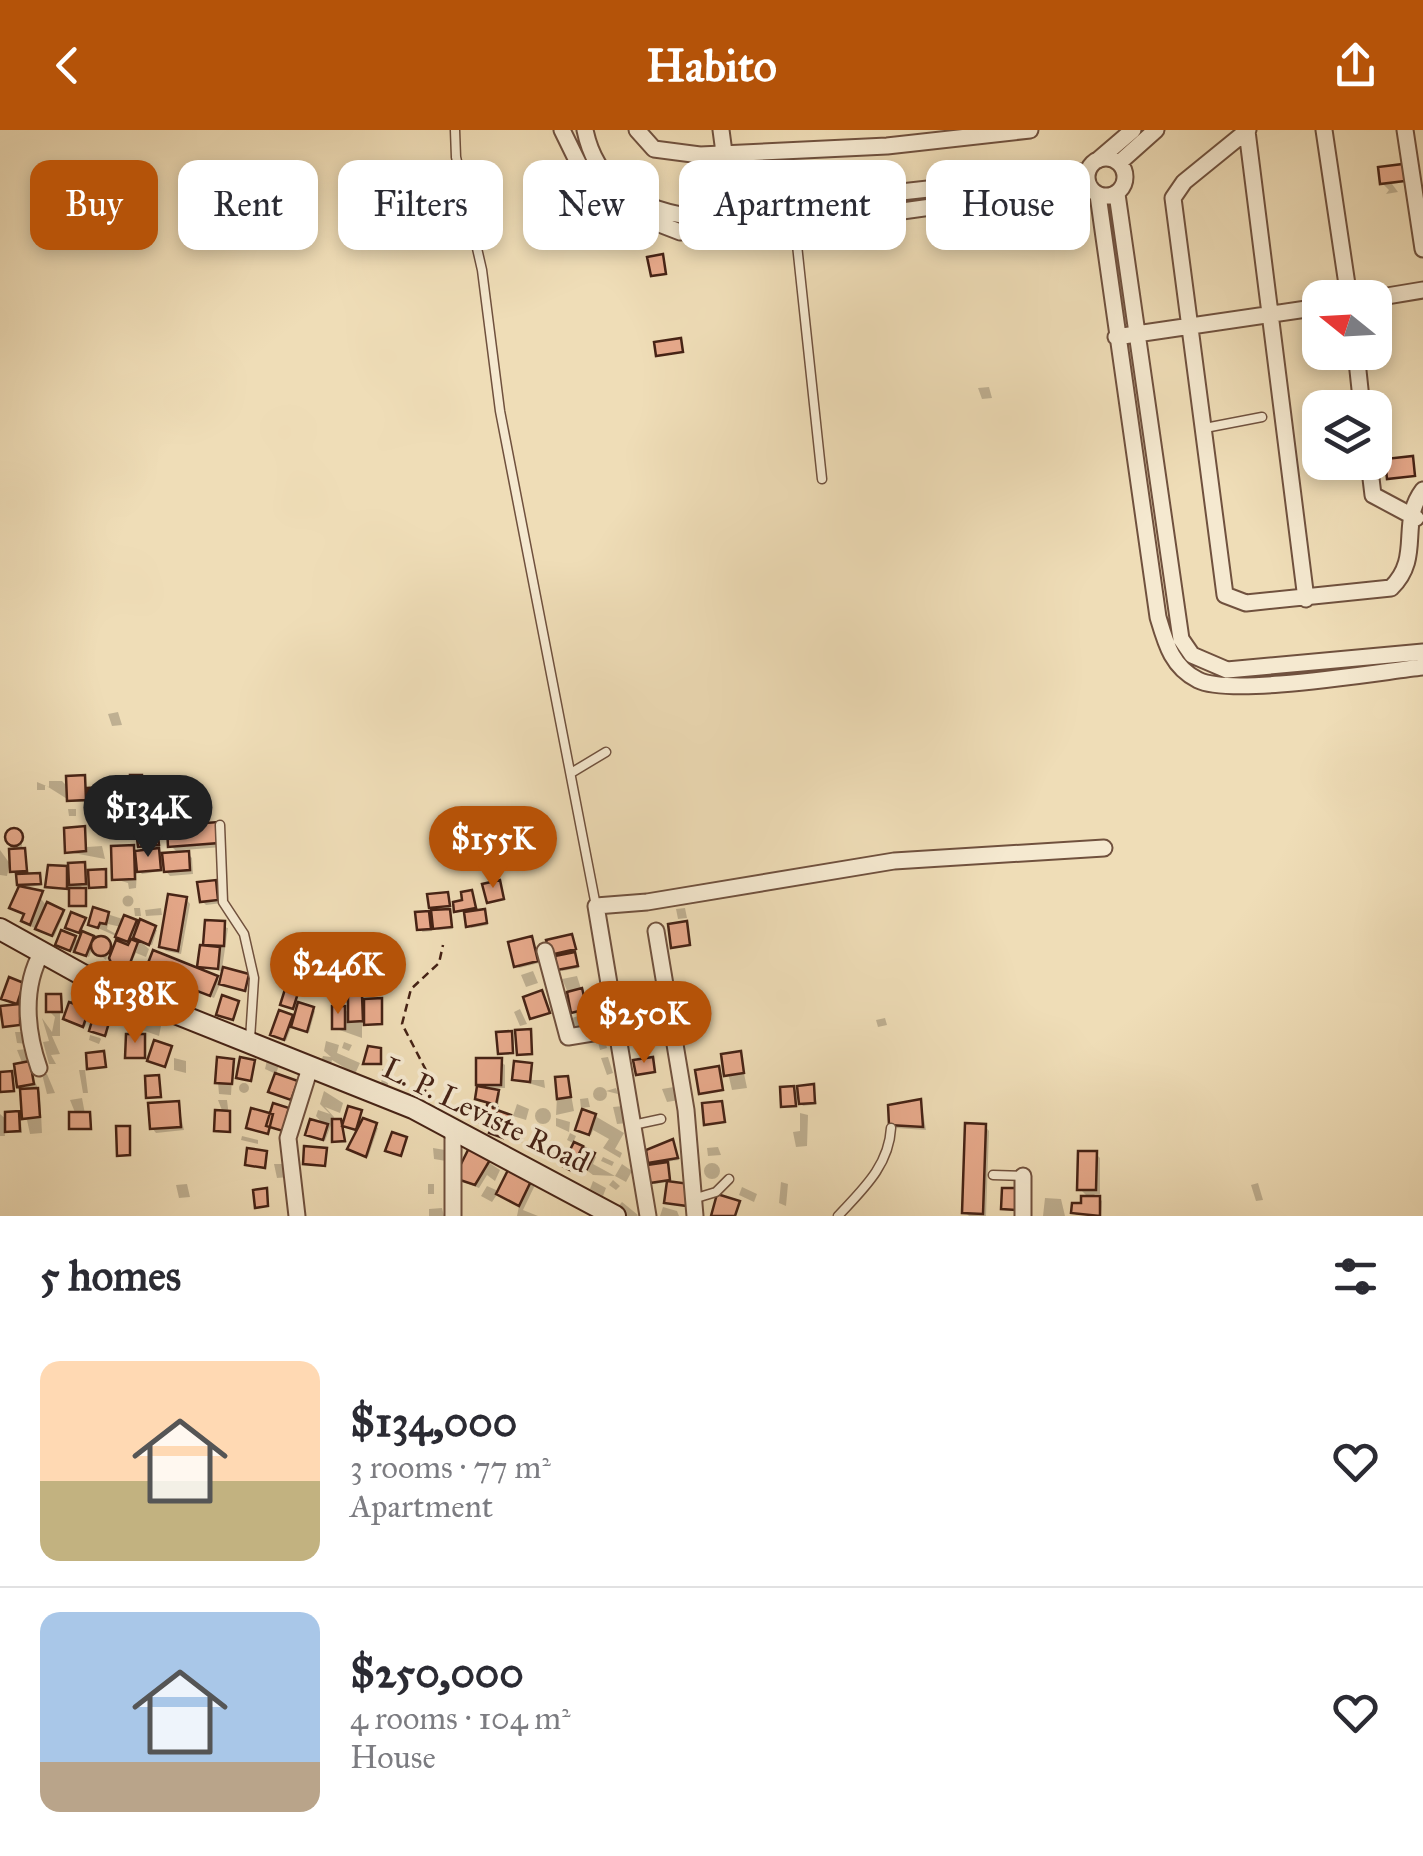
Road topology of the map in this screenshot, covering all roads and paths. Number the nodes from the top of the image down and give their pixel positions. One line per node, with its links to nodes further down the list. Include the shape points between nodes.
1 (455, 130): 44 (lane, via 500,411)
2 (562, 130): 23 (street, via 586,179 610,206)
3 (585, 130): 22 (street, via 600,168 622,193 650,210)
4 (636, 130): 15 (street, via 654,149)
5 (721, 130): 15 (street)
6 (1030, 130): 12 (street)
7 (1133, 130): 18 (street)
8 (1156, 130): 17 (street)
9 (1248, 130): 30 (street); 31 (street, via 1173,198)
10 (1324, 130): 26 (street)
11 (1405, 130): 25 (street)
12 (966, 135): 14 (street)
13 (807, 138): 14 (street); 15 (street)
14 (886, 138)
15 (722, 154): 16 (street)
16 (723, 160)
17 (1119, 163): 18 (street, via 1108,158); 19 (street, via 1125,173)
18 (1093, 178): 19 (street); 20 (street); 21 (street); 33 (street)
19 (1117, 194): 32 (street)
20 (906, 196)
21 (906, 208)
22 (679, 215)
23 (679, 232)
24 (798, 250): 36 (lane)
25 (1423, 250)
26 (1346, 280)
27 (1423, 290): 28 (street)
28 (1392, 295)
29 (1302, 310): 30 (street)
30 (1270, 314): 31 (street); 40 (street)
31 (1189, 323): 32 (street); 35 (street)
32 (1138, 332): 33 (street); 41 (street, via 1181,639 1192,655 1227,670)
33 (1116, 336): 42 (street, via 1158,618 1168,653 1182,670 1214,686 1232,686)
34 (1262, 417): 35 (lane)
35 (1205, 428): 40 (street, via 1225,595 1246,604)
36 (822, 479)
37 (1371, 480): 39 (street, via 1373,495)
38 (1423, 490): 39 (street)
39 (1416, 518): 40 (street, via 1415,563 1400,582 1375,592)
40 (1306, 598)
41 (1423, 652)
42 (1423, 667)
43 (606, 752): 44 (lane)
44 (571, 773): 47 (lane)
45 (220, 825): 56 (lane, via 223,902 244,934 254,978)
46 (1104, 848): 47 (street, via 894,861)
47 (596, 906): 54 (street)
48 (0, 929): 52 (main road, L. P. Leviste Road)
49 (656, 931): 67 (street, via 686,1110)
50 (443, 945): 59 (path, via 439,963 411,988 402,1024 429,1076)
51 (545, 951): 55 (street, via 568,1037)
52 (42, 952): 56 (main road, L. P. Leviste Road, via 90,979); 57 (street, via 29,980)
53 (648, 988): 54 (lane)
54 (611, 995): 55 (street)
55 (617, 1030): 61 (street)
56 (250, 1044): 58 (main road, L. P. Leviste Road)
57 (38, 1068)
58 (310, 1068): 59 (main road, L. P. Leviste Road); 68 (street, via 287,1143)
59 (413, 1108): 62 (main road, L. P. Leviste Road)
60 (661, 1119): 61 (lane)
61 (633, 1125): 71 (street)
62 (453, 1128): 69 (street); 70 (main road, L. P. Leviste Road)
63 (891, 1128): 72 (lane, via 890,1148 873,1177)
64 (993, 1176): 65 (lane)
65 (1024, 1176): 73 (street)
66 (729, 1180): 67 (lane)
67 (694, 1208)
68 (297, 1216)
69 (453, 1216)
70 (615, 1216)
71 (648, 1216)
72 (838, 1216)
73 (1023, 1216)

